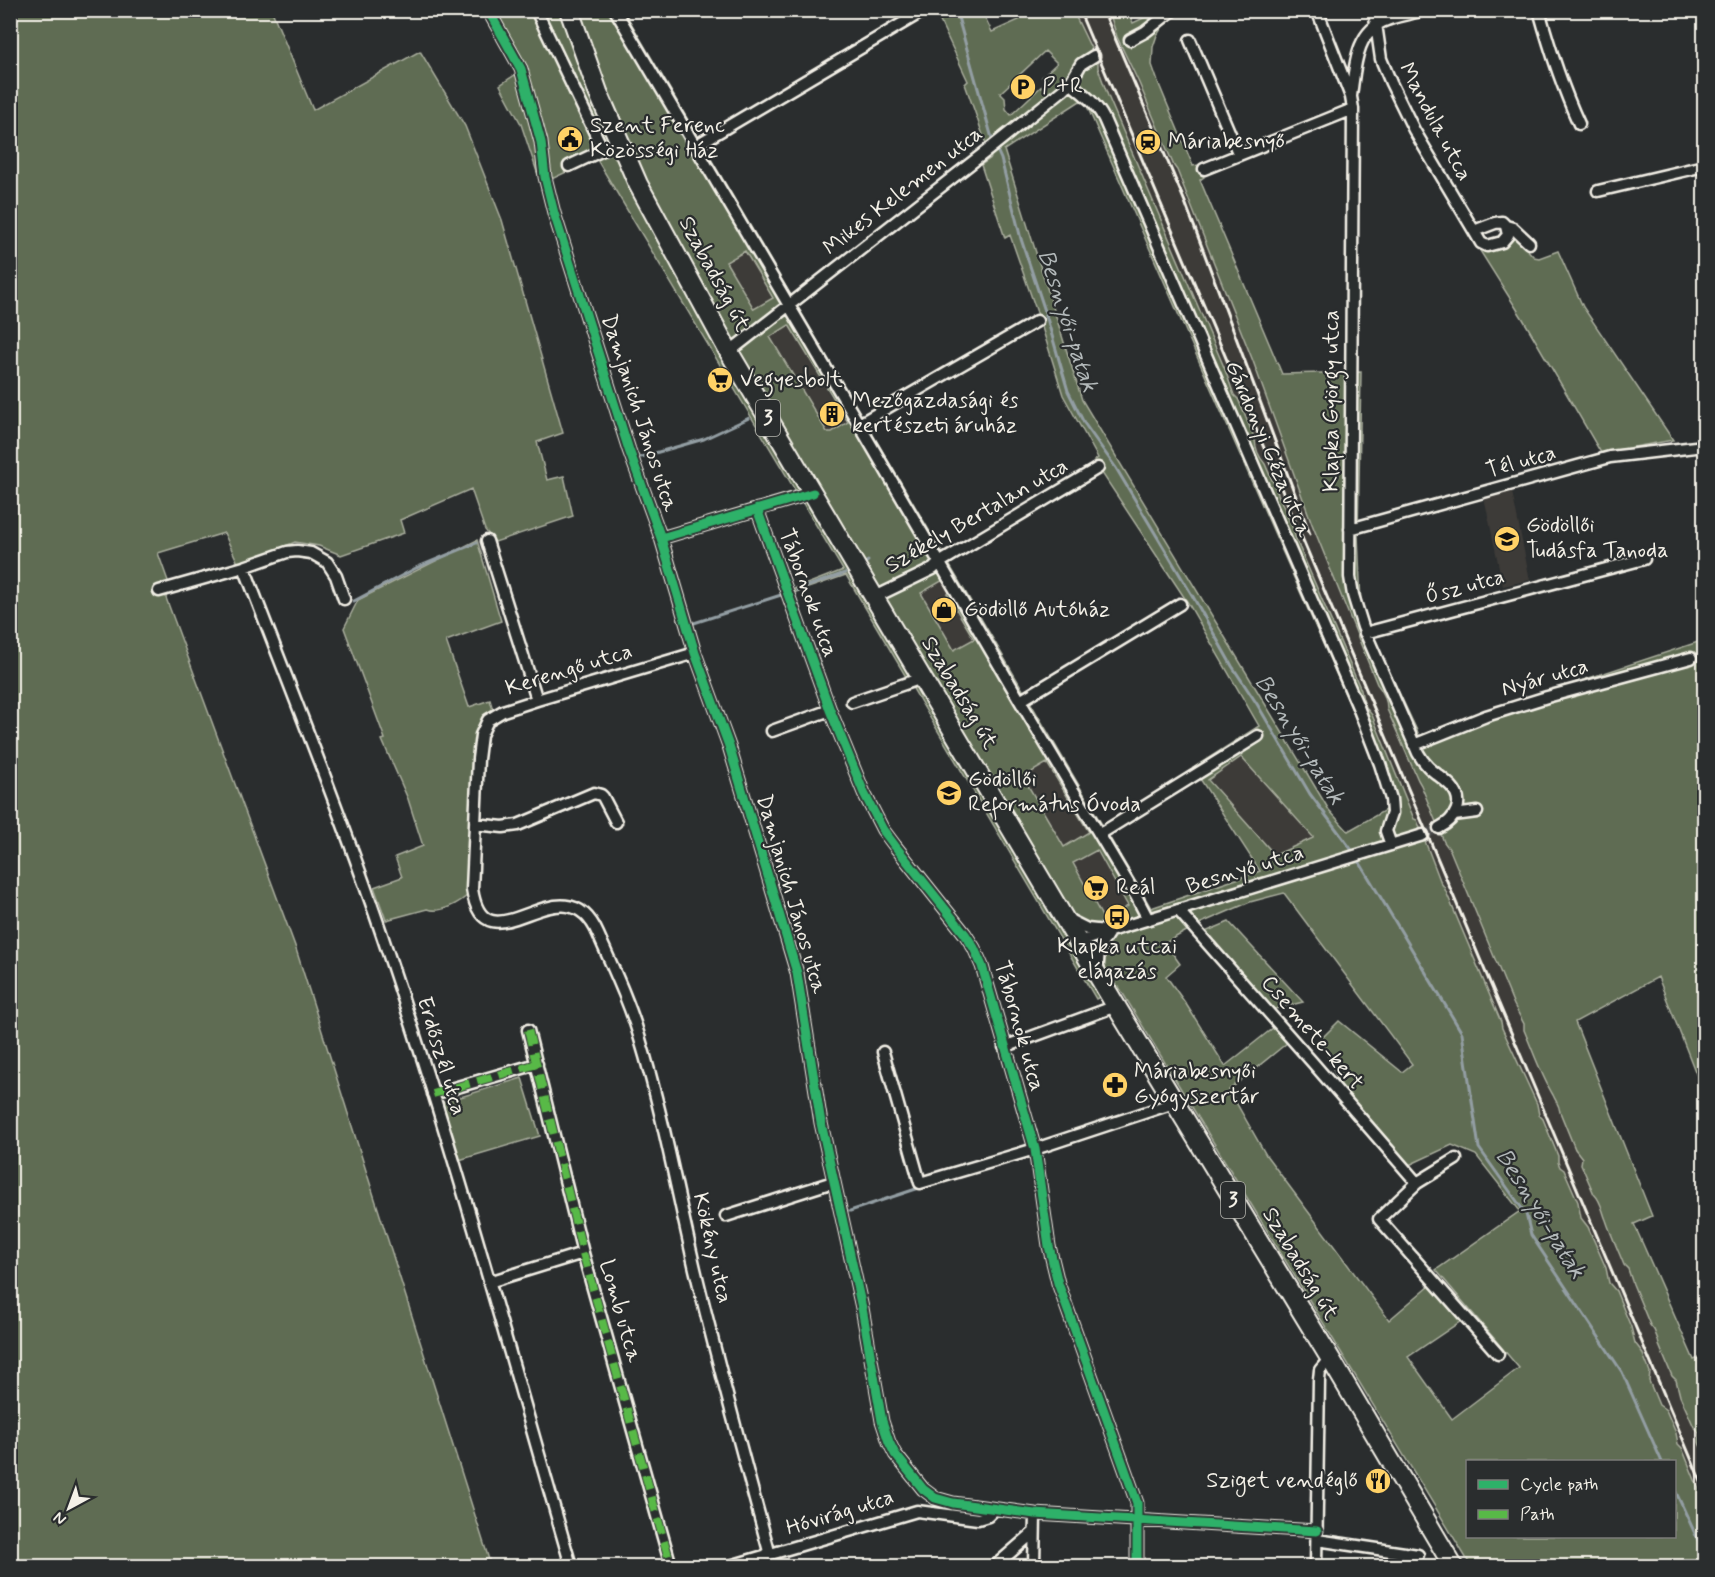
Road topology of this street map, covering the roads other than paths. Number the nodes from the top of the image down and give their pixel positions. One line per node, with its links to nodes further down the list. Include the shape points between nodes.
1 (488, 10): 37 (street, Damjanich János utca, via 521,69 541,142 554,213 625,439)
2 (536, 10): 21 (street, via 603,150)
3 (569, 10): 30 (main road, Szabadság út / 3, via 598,92 641,190)
4 (615, 10): 19 (street, Szabadság út)
5 (925, 10): 19 (street)
6 (1173, 10): 12 (street)
7 (1317, 10): 16 (street, Klapka György utca)
8 (1374, 10): 11 (street, Mandula utca)
9 (1424, 10): 11 (street)
10 (1539, 10): 18 (street, via 1553,61)
11 (1376, 26): 16 (street, via 1363,37 1358,49); 26 (street, Mandula utca, via 1381,59 1401,104)
12 (1130, 40)
13 (1190, 40): 20 (street)
14 (1094, 56): 15 (street, Mikes Kelemen utca, via 1081,64)
15 (1070, 83): 28 (street, Mikes Kelemen utca); 64 (street, Gárdonyi Géza utca, via 1090,98 1104,118 1358,707 1391,799 1392,813 1386,831)
16 (1351, 97): 17 (street, Klapka György utca)
17 (1353, 110): 20 (street); 36 (street, Klapka György utca)
18 (1579, 124)
19 (695, 146): 28 (street, Szabadság út)
20 (1239, 155): 23 (street)
21 (569, 166)
22 (1704, 166): 24 (street)
23 (1204, 170)
24 (1598, 191)
25 (1506, 226): 26 (street, via 1495,223); 26 (street, Mandula utca, via 1507,239 1491,246 1482,244); 27 (street)
26 (1474, 231)
27 (1529, 243)
28 (788, 305): 30 (street, Mikes Kelemen utca); 31 (street, Szabadság út)
29 (1037, 321): 31 (street)
30 (729, 352): 34 (main road, Szabadság út / 3)
31 (859, 424): 40 (street, Szabadság út)
32 (1704, 446): 36 (street, Tél utca, via 1610,457)
33 (1098, 468): 40 (street, Székely Bertalan utca)
34 (813, 493): 35 (street); 43 (main road, Szabadság út / 3)
35 (757, 509): 37 (street); 53 (street, Tábornok utca)
36 (1350, 529): 46 (street, Klapka György utca, via 1350,577)
37 (661, 538): 47 (street, Damjanich János utca)
38 (487, 541): 50 (street)
39 (1644, 559): 46 (street, Ősz utca)
40 (939, 563): 43 (street, Székely Bertalan utca); 51 (street, Szabadság út)
41 (244, 567): 42 (street); 44 (street, via 292,551 310,553 333,570); 77 (street, Erdőszél utca, via 388,952)
42 (159, 591)
43 (875, 597): 49 (main road, Szabadság út / 3)
44 (344, 599)
45 (1180, 604): 51 (street)
46 (1365, 633): 56 (street, Klapka György utca)
47 (695, 653): 50 (street, Kerengő utca); 81 (street, Damjanich János utca, via 729,747 797,973)
48 (1690, 658): 56 (street, Nyár utca, via 1486,716)
49 (922, 678): 52 (street); 66 (main road, Szabadság út / 3)
50 (537, 700): 60 (street, Kerengő utca, via 496,714 485,726 478,759)
51 (1020, 701): 62 (street, Szabadság út)
52 (852, 702)
53 (830, 710): 54 (street); 74 (street, Tábornok utca, via 883,830 974,948)
54 (772, 731)
55 (1258, 736): 62 (street)
56 (1414, 745): 58 (street, Klapka György utca, via 1423,761 1455,793)
57 (1477, 812): 58 (street)
58 (1454, 816): 61 (street)
59 (616, 822): 60 (street, via 603,797 594,794 518,825)
60 (475, 824): 70 (street, Kerengő utca, via 472,889 482,916 500,922 557,906 576,907 593,924)
61 (1439, 828)
62 (1100, 834): 67 (street, Szabadság út)
63 (1423, 835): 64 (street, Besnyő utca)
64 (1391, 845): 65 (street, Besnyő utca)
65 (1178, 910): 67 (street, Besnyő utca); 82 (street, Csemete-kert)
66 (1065, 918): 68 (street, via 1087,928); 69 (main road, Szabadság út / 3)
67 (1148, 919): 68 (street, Besnyő utca)
68 (1110, 931): 69 (street, Besnyő utca); 71 (street, via 1099,950)
69 (1079, 942): 71 (main road, Szabadság út / 3)
70 (606, 954): 93 (street, Kökény utca, via 638,1033 655,1091 726,1396)
71 (1098, 974): 72 (main road, Szabadság út / 3)
72 (1116, 1006): 74 (street); 78 (main road, Szabadság út / 3)
73 (528, 1030): 76 (street, Lomb utca)
74 (1004, 1047): 79 (street, Tábornok utca)
75 (884, 1052): 79 (street, via 920,1183)
76 (537, 1064): 77 (street); 84 (street, Lomb utca)
77 (433, 1094): 85 (street, Erdőszél utca)
78 (1174, 1103): 79 (street); 87 (main road, Szabadság út / 3)
79 (1035, 1149): 90 (street, Tábornok utca, via 1055,1273 1137,1503)
80 (1456, 1159): 82 (street)
81 (833, 1182): 83 (street); 88 (street, Damjanich János utca, via 888,1442 930,1494 944,1501)
82 (1417, 1183): 86 (street, via 1379,1219)
83 (726, 1216)
84 (583, 1253): 85 (street); 96 (street, Lomb utca)
85 (489, 1282): 95 (street, Erdőszél utca)
86 (1498, 1354)
87 (1330, 1358): 92 (street, via 1320,1370 1319,1380); 102 (main road, Szabadság út / 3)
88 (995, 1509): 89 (street, Damjanich János utca); 93 (street, Hóvirág utca, via 978,1519 917,1511)
89 (1035, 1514): 90 (street, Damjanich János utca); 91 (street)
90 (1138, 1520): 92 (street, Damjanich János utca); 100 (street, Tábornok utca)
91 (1034, 1533): 98 (street); 99 (street)
92 (1317, 1535): 94 (street, Damjanich János utca); 101 (street)
93 (770, 1555): 97 (street, Hóvirág utca)
94 (1418, 1555)
95 (571, 1566)
96 (671, 1566)
97 (730, 1566)
98 (995, 1566)
99 (1034, 1566)
100 (1137, 1566)
101 (1316, 1566)
102 (1453, 1566)

